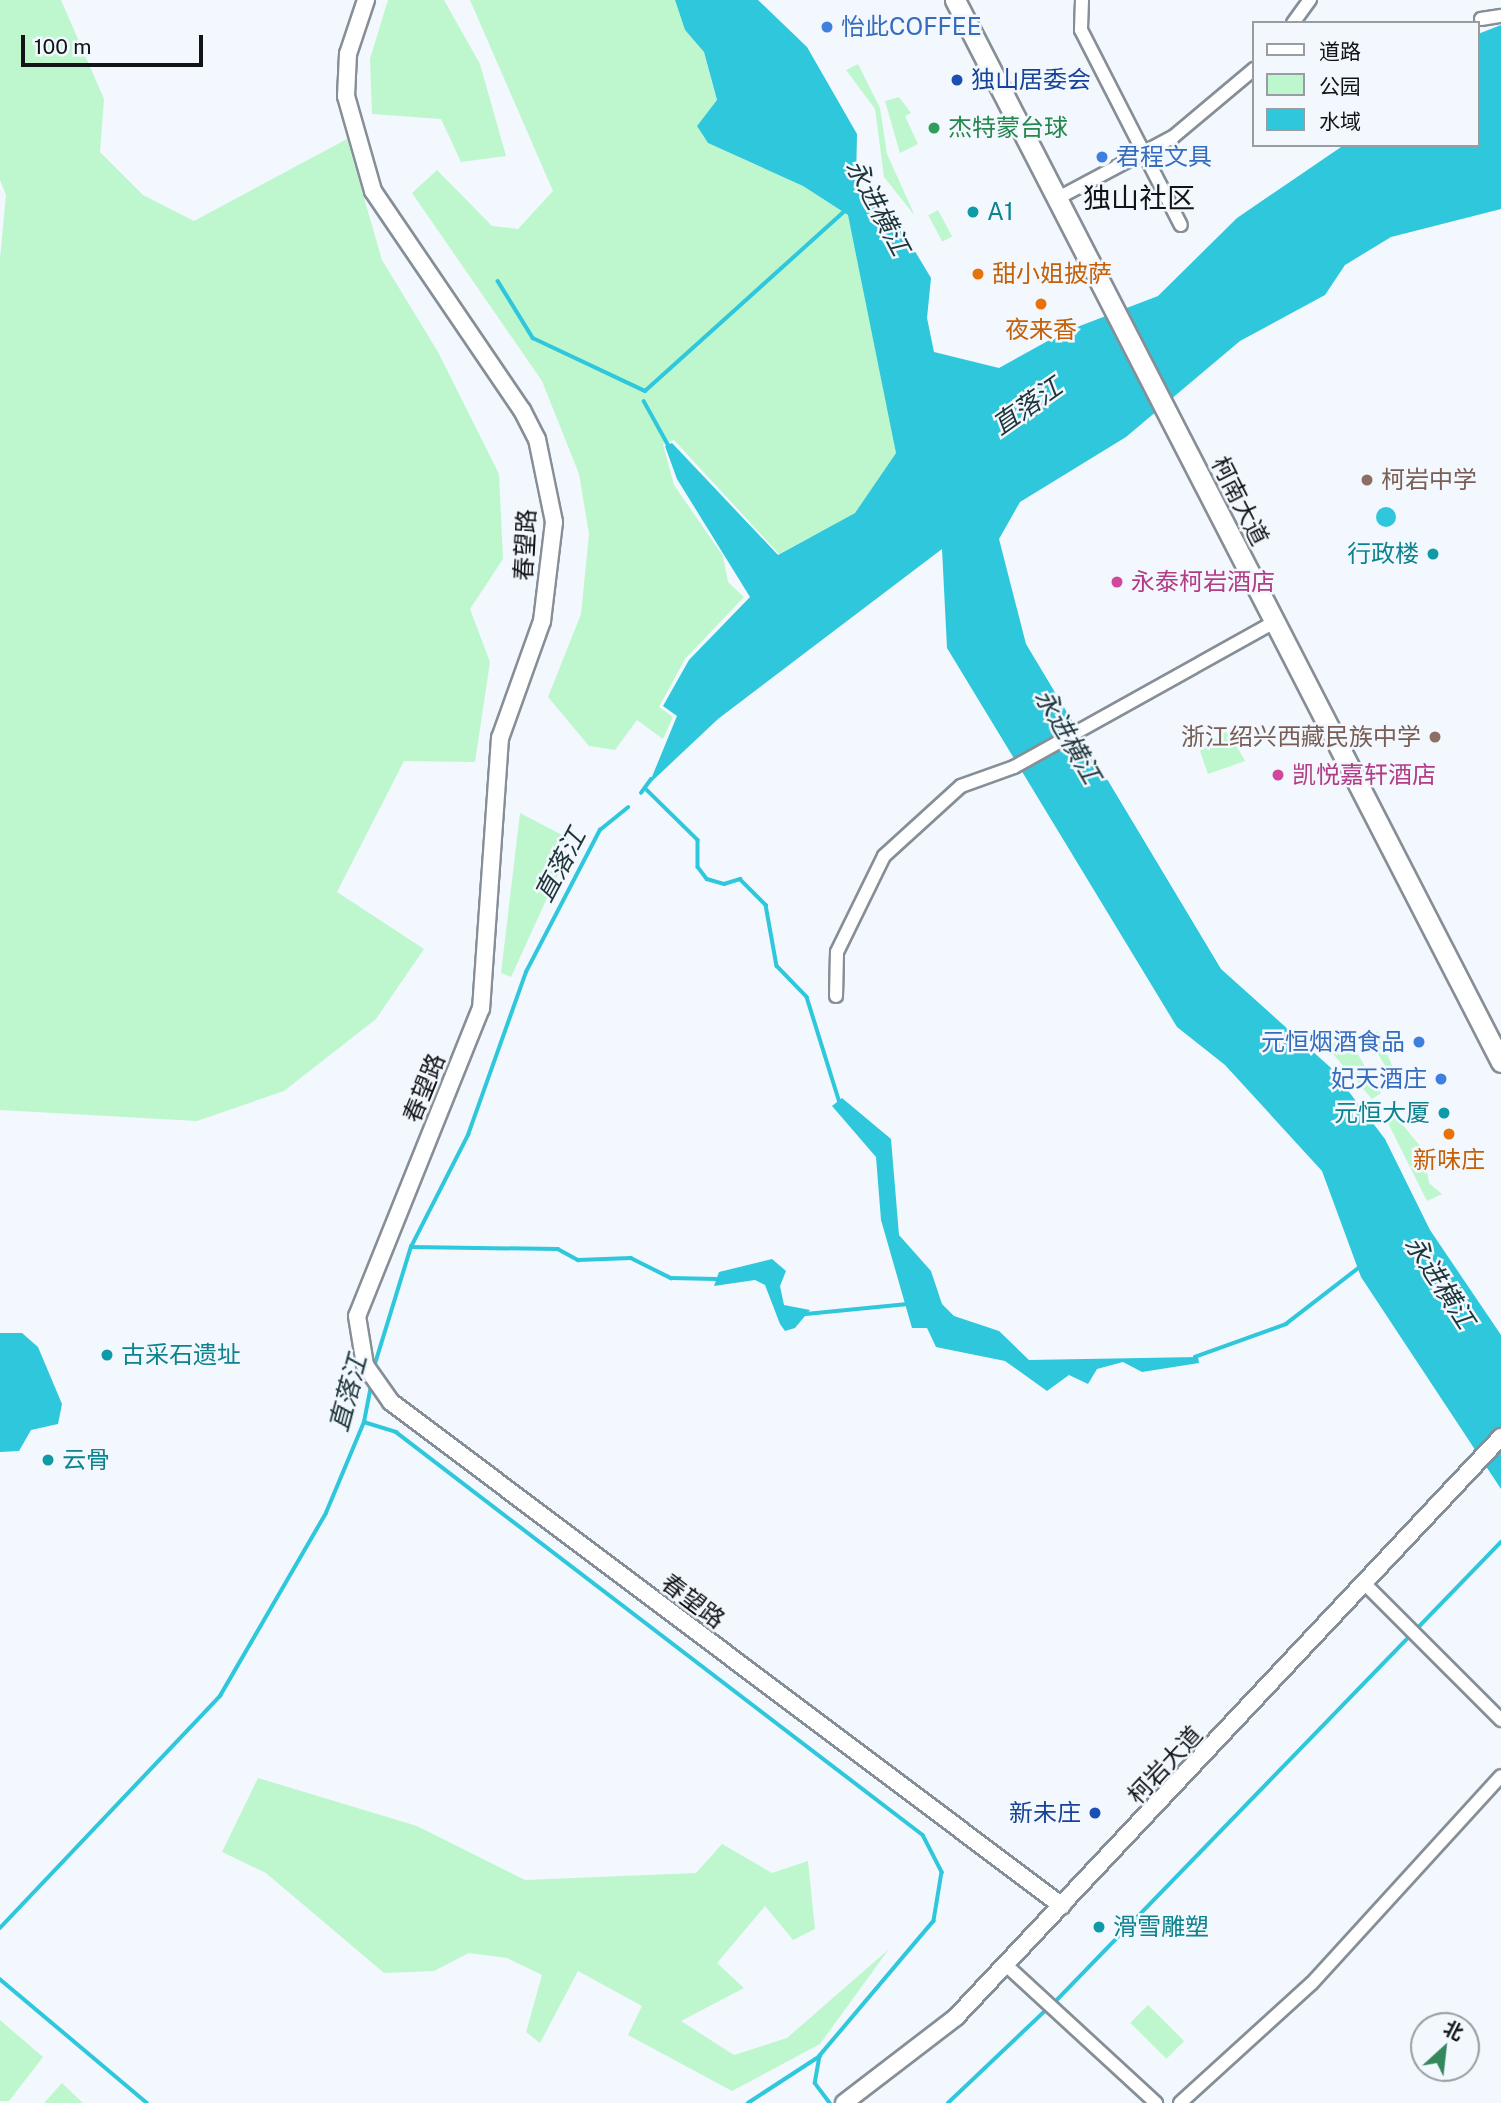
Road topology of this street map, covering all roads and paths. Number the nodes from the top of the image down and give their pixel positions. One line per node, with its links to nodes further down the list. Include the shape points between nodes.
1 (366, 0): 19 (street, 春望路, via 348,54 346,96 373,191 522,410 537,439 554,522 542,621 500,738 481,1008 357,1315 367,1367 401,1410)
2 (955, 0): 10 (main road, 柯南大道)
3 (1082, 0): 9 (street, via 1081,30)
4 (1310, 0): 7 (street)
5 (1501, 16): 6 (street)
6 (1481, 19)
7 (1294, 21)
8 (1252, 71): 9 (street, via 1202,118)
9 (1143, 155): 10 (street); 11 (street)
10 (1060, 197): 12 (main road, 柯南大道)
11 (1181, 225)
12 (1275, 622): 13 (street, via 1014,767 961,786 884,856 837,952); 14 (main road, 柯南大道)
13 (836, 996)
14 (1501, 1062)
15 (1501, 1437): 16 (street, 柯岩大道)
16 (1366, 1585): 17 (street); 19 (street, 柯岩大道)
17 (1501, 1720)
18 (1501, 1776): 23 (street, via 1312,1983)
19 (1062, 1906): 20 (street, 柯岩大道)
20 (1006, 1965): 21 (street, 柯岩大道, via 956,2017); 22 (street)
21 (844, 2103)
22 (1156, 2103)
23 (1180, 2103)

